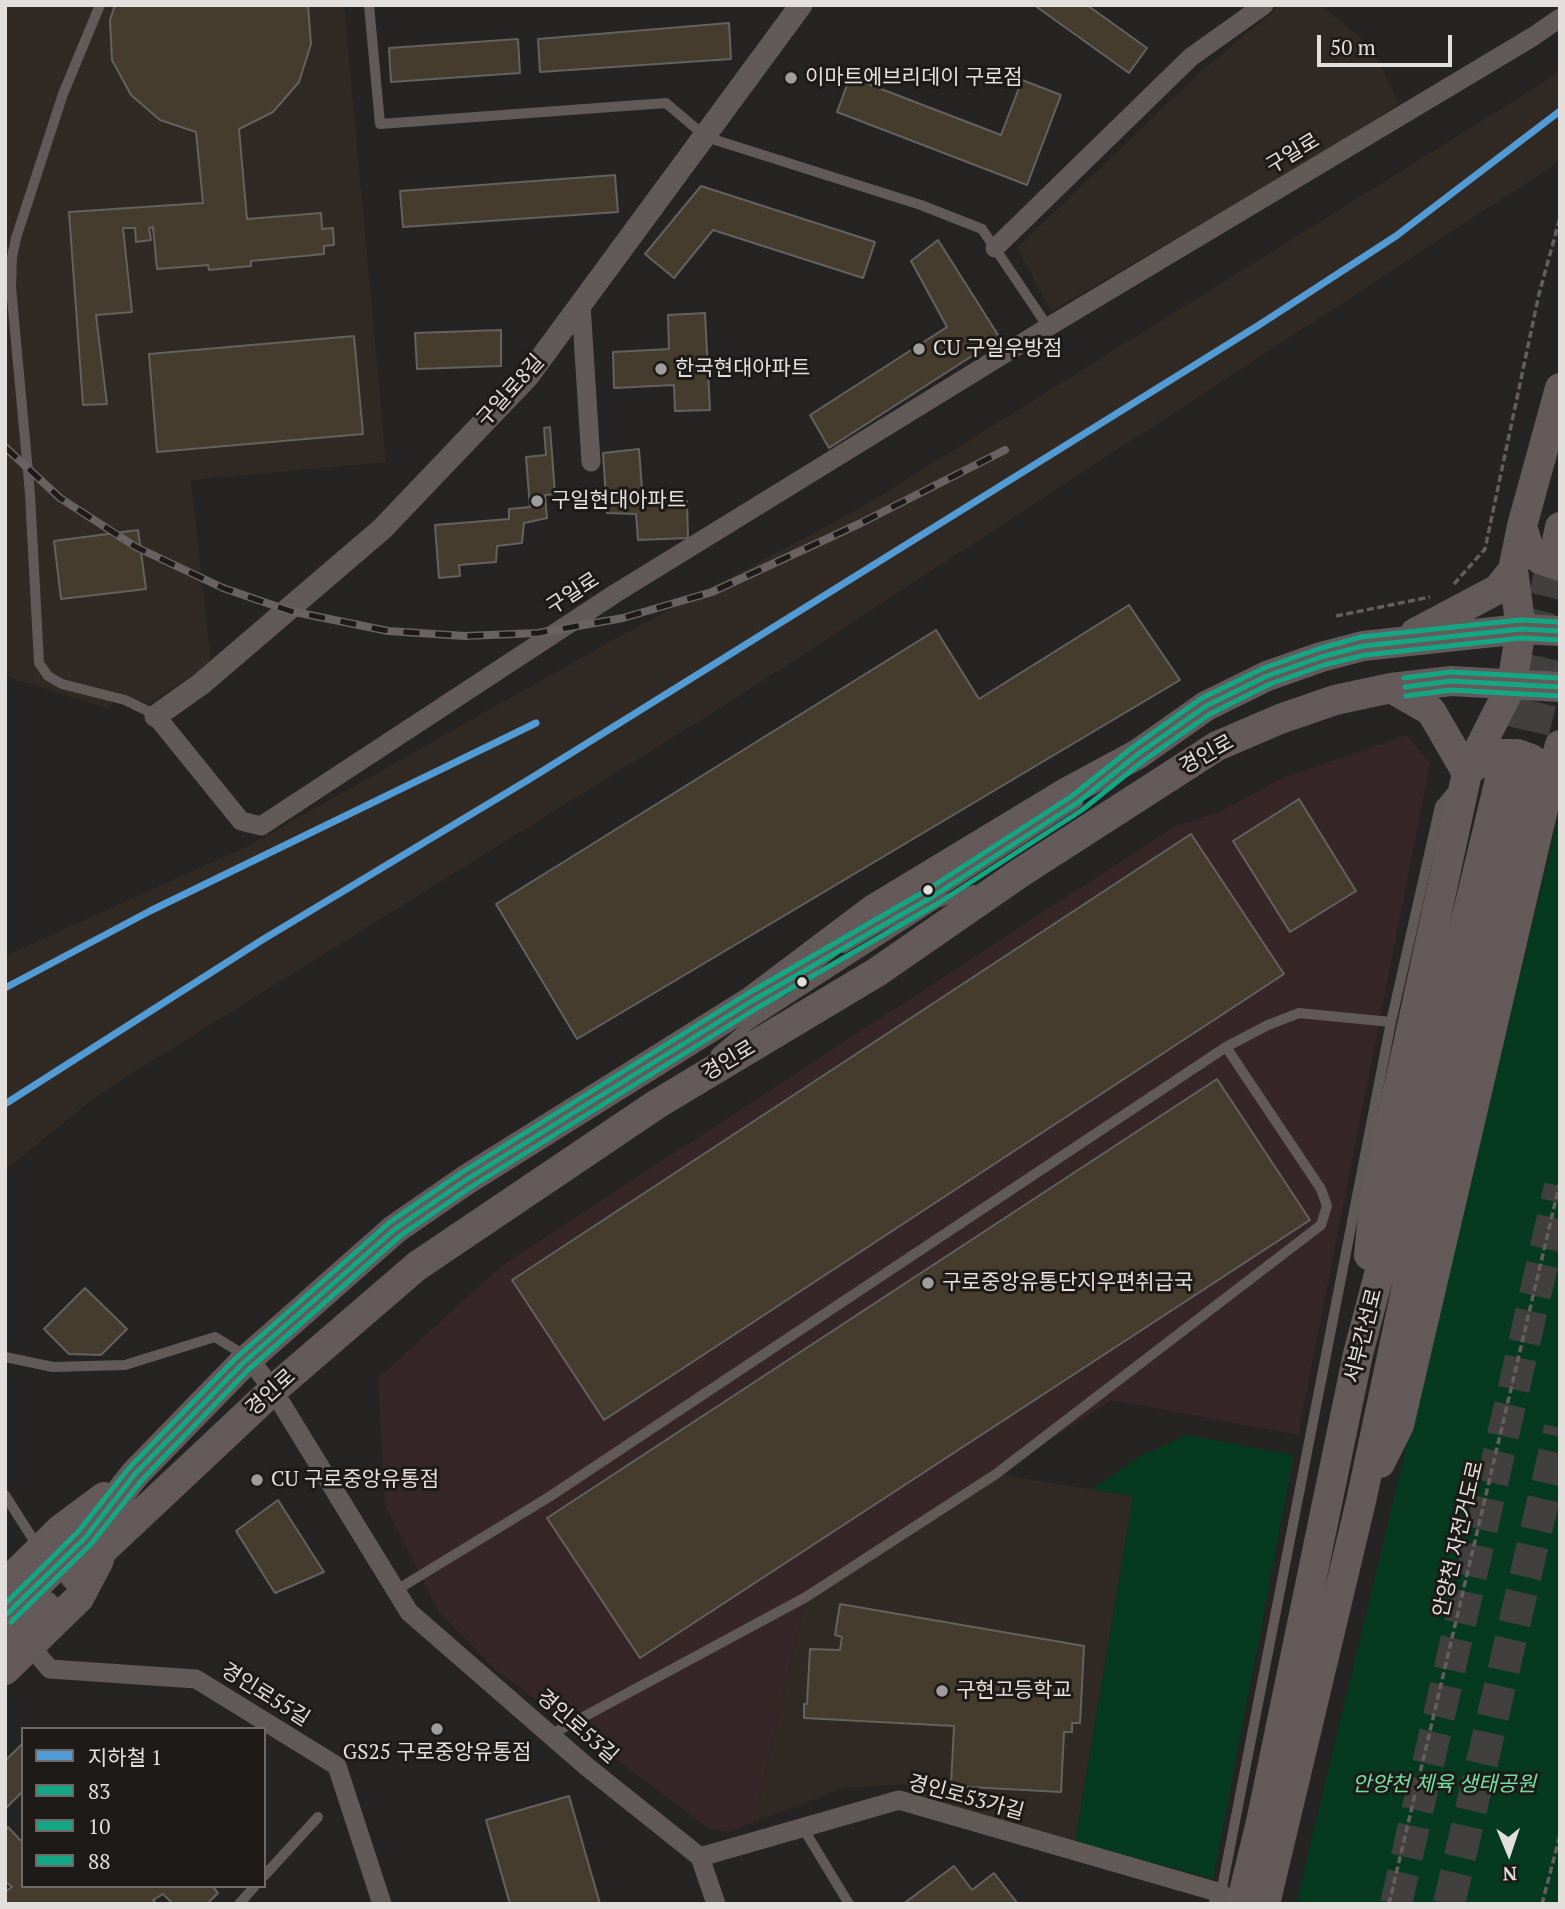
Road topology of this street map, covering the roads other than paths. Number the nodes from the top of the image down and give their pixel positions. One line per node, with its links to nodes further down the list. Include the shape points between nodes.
1 (100, 5): 21 (lane, via 63,93 12,257 39,663 48,676 62,684 125,700)
2 (369, 5): 6 (lane, via 380,124 666,103)
3 (801, 5): 6 (street, 구일로8길)
4 (1264, 5): 7 (street, via 1191,57)
5 (1560, 18): 9 (street, 구일로)
6 (706, 137): 7 (lane, via 921,205 982,229); 8 (street, 구일로8길)
7 (995, 248): 9 (lane)
8 (581, 304): 11 (street); 21 (street, 구일로8길, via 528,376 388,523 201,684)
9 (1048, 327): 21 (street, 구일로, via 616,593 261,826 241,821)
10 (1560, 388): 12 (main road)
11 (591, 463)
12 (1522, 526): 13 (main road, via 1528,546 1540,559); 14 (main road)
13 (1559, 545)
14 (1513, 570): 15 (main road); 17 (main road, via 1498,589)
15 (1521, 629): 16 (main road, 경인로); 17 (main road, 경인로); 18 (main road)
16 (1560, 631)
17 (1401, 641): 29 (main road, 경인로, via 1332,654 1266,676 1206,706 1138,754 874,909 752,1001 395,1229)
18 (1511, 684): 19 (main road, 경인로); 20 (main road, 경인로, via 1451,681); 23 (main road)
19 (1560, 687)
20 (1391, 688): 23 (main road, via 1431,711); 30 (main road, 경인로, via 1335,700 1217,746 877,972 657,1104 417,1266)
21 (156, 716)
22 (1560, 745): 24 (main road)
23 (1467, 773): 24 (main road, via 1482,760 1517,754 1543,769); 25 (lane, via 1440,806); 27 (main road, via 1375,1197)
24 (1525, 775): 27 (main road, 서부간선로, via 1398,1202); 50 (main road, 서부간선로)
25 (1391, 1023): 26 (lane, via 1300,1013); 45 (lane)
26 (1226, 1047): 35 (lane, via 549,1497); 39 (lane, via 1321,1189 1327,1206 1321,1226 996,1474 806,1597)
27 (1358, 1354): 45 (main road, 서부간선로, via 1261,1822)
28 (5, 1357): 29 (lane, via 53,1367 125,1364 215,1337)
29 (249, 1358): 30 (street, 경인로53길); 31 (main road, 경인로)
30 (273, 1390): 35 (street, 경인로53길); 37 (main road, 경인로, via 110,1541)
31 (135, 1474): 33 (main road); 36 (main road, 경인로, via 85,1538)
32 (5, 1494): 33 (lane)
33 (40, 1550): 34 (main road)
34 (5, 1584)
35 (395, 1591): 39 (street, 경인로53길, via 409,1612)
36 (5, 1616)
37 (18, 1646): 38 (main road, 경인로); 47 (street, 경인로55길, via 51,1669 196,1679 337,1766)
38 (5, 1671)
39 (550, 1735): 42 (street, 경인로53길)
40 (318, 1817): 43 (lane)
41 (803, 1828): 42 (street, 경인로53가길); 45 (street, 경인로53가길, via 900,1800); 49 (lane)
42 (700, 1857): 48 (street)
43 (266, 1874)
44 (253, 1888): 46 (lane)
45 (1226, 1900)
46 (239, 1904)
47 (382, 1904)
48 (716, 1904)
49 (849, 1904)
50 (1265, 1904)

